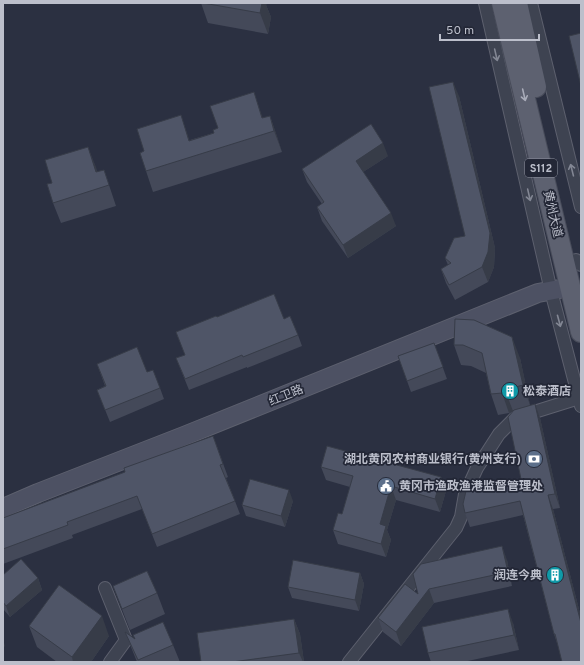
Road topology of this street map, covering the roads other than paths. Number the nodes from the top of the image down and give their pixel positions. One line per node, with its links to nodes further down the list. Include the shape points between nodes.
1 (484, 3): 7 (street, one-way to 7)
2 (502, 3): 7 (main road, 黄州大道 / S112, one-way to 7)
3 (517, 3): 6 (main road, 黄州大道 / S112)
4 (531, 3): 5 (street, one-way to 4)
5 (581, 207)
6 (578, 263): 7 (main road, 黄州大道 / S112)
7 (567, 287): 8 (main road, 黄州大道 / S112); 9 (street, one-way to 9); 10 (street, 红卫路, via 538,293)
8 (581, 332)
9 (580, 402): 13 (street, via 515,418 499,434 477,468 456,528)
10 (3, 508)
11 (105, 588): 12 (street, via 126,640)
12 (110, 662)
13 (349, 662)

